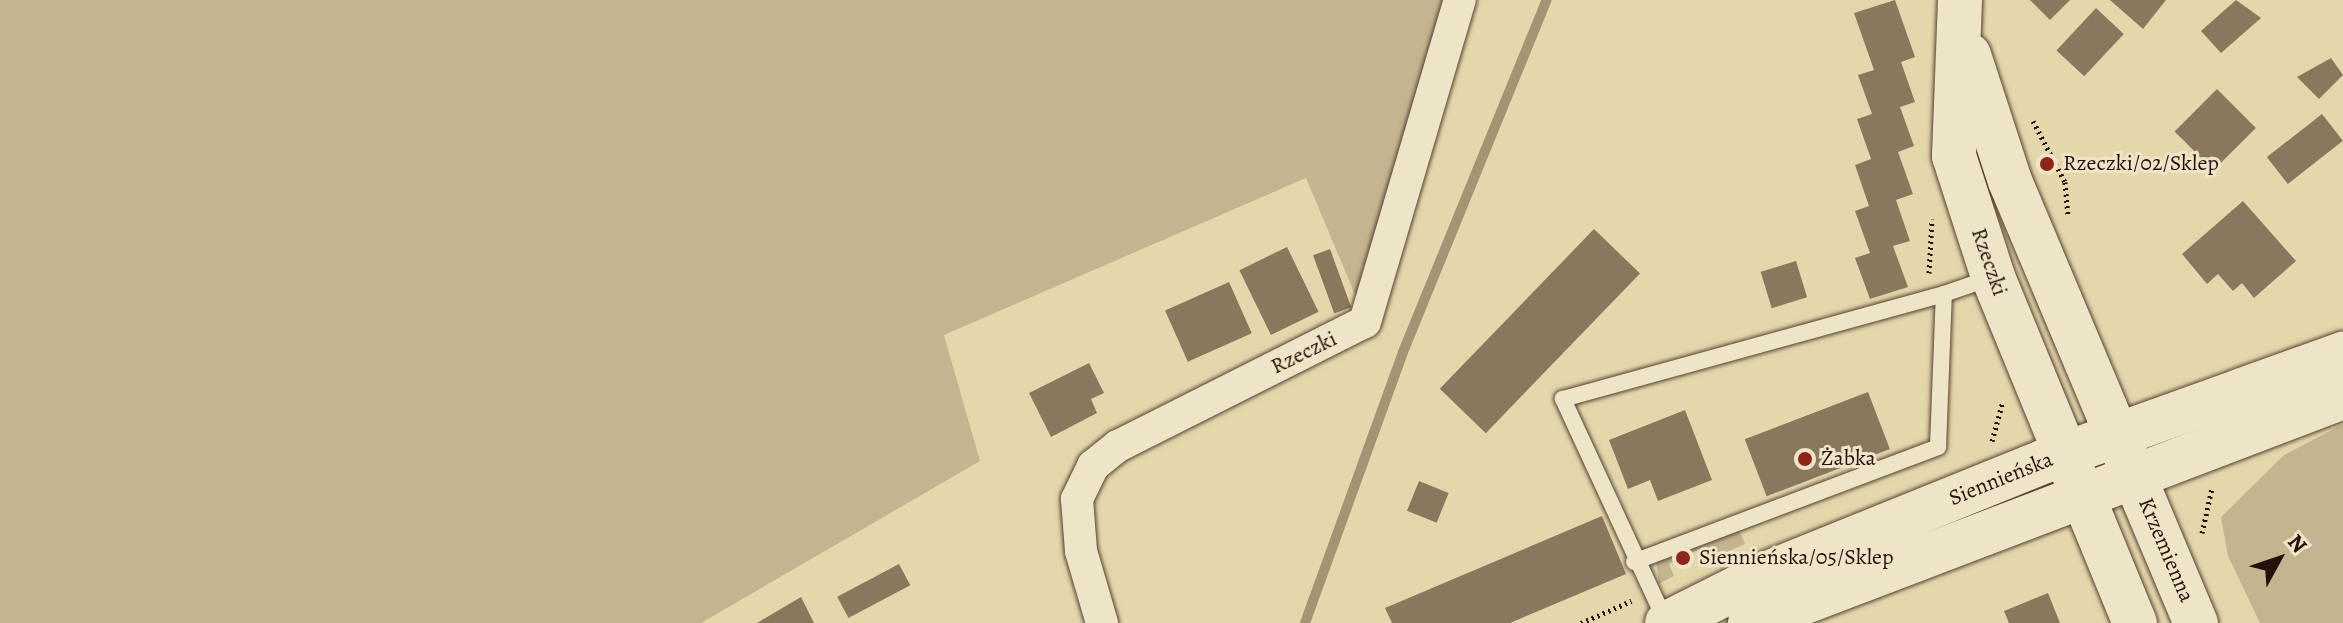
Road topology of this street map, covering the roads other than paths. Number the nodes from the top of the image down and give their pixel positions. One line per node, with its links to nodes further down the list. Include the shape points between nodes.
1 (1460, 0): 12 (street, Rzeczki, via 1365,322 1118,446 1093,466 1077,499 1081,551)
2 (1960, 9): 3 (main road, Rzeczki, via 1954,156); 7 (main road, Rzeczki, via 2005,168)
3 (1993, 277): 4 (lane); 8 (main road, Rzeczki)
4 (1944, 294): 11 (lane, via 1938,447); 11 (lane, via 1563,399)
5 (2343, 354): 7 (main road, Siennieńska)
6 (2343, 397): 9 (main road, Siennieńska)
7 (2119, 437): 8 (main road, Siennieńska); 9 (main road, Rzeczki)
8 (2064, 455): 10 (main road, Rzeczki); 13 (main road, Siennieńska, via 1763,575)
9 (2136, 477): 10 (main road, Siennieńska); 16 (main road, Krzemienna)
10 (2080, 496): 14 (main road, Siennieńska); 15 (main road)
11 (1634, 562): 13 (lane)
12 (1102, 623)
13 (1667, 623)
14 (1750, 623)
15 (2135, 623)
16 (2196, 623)

